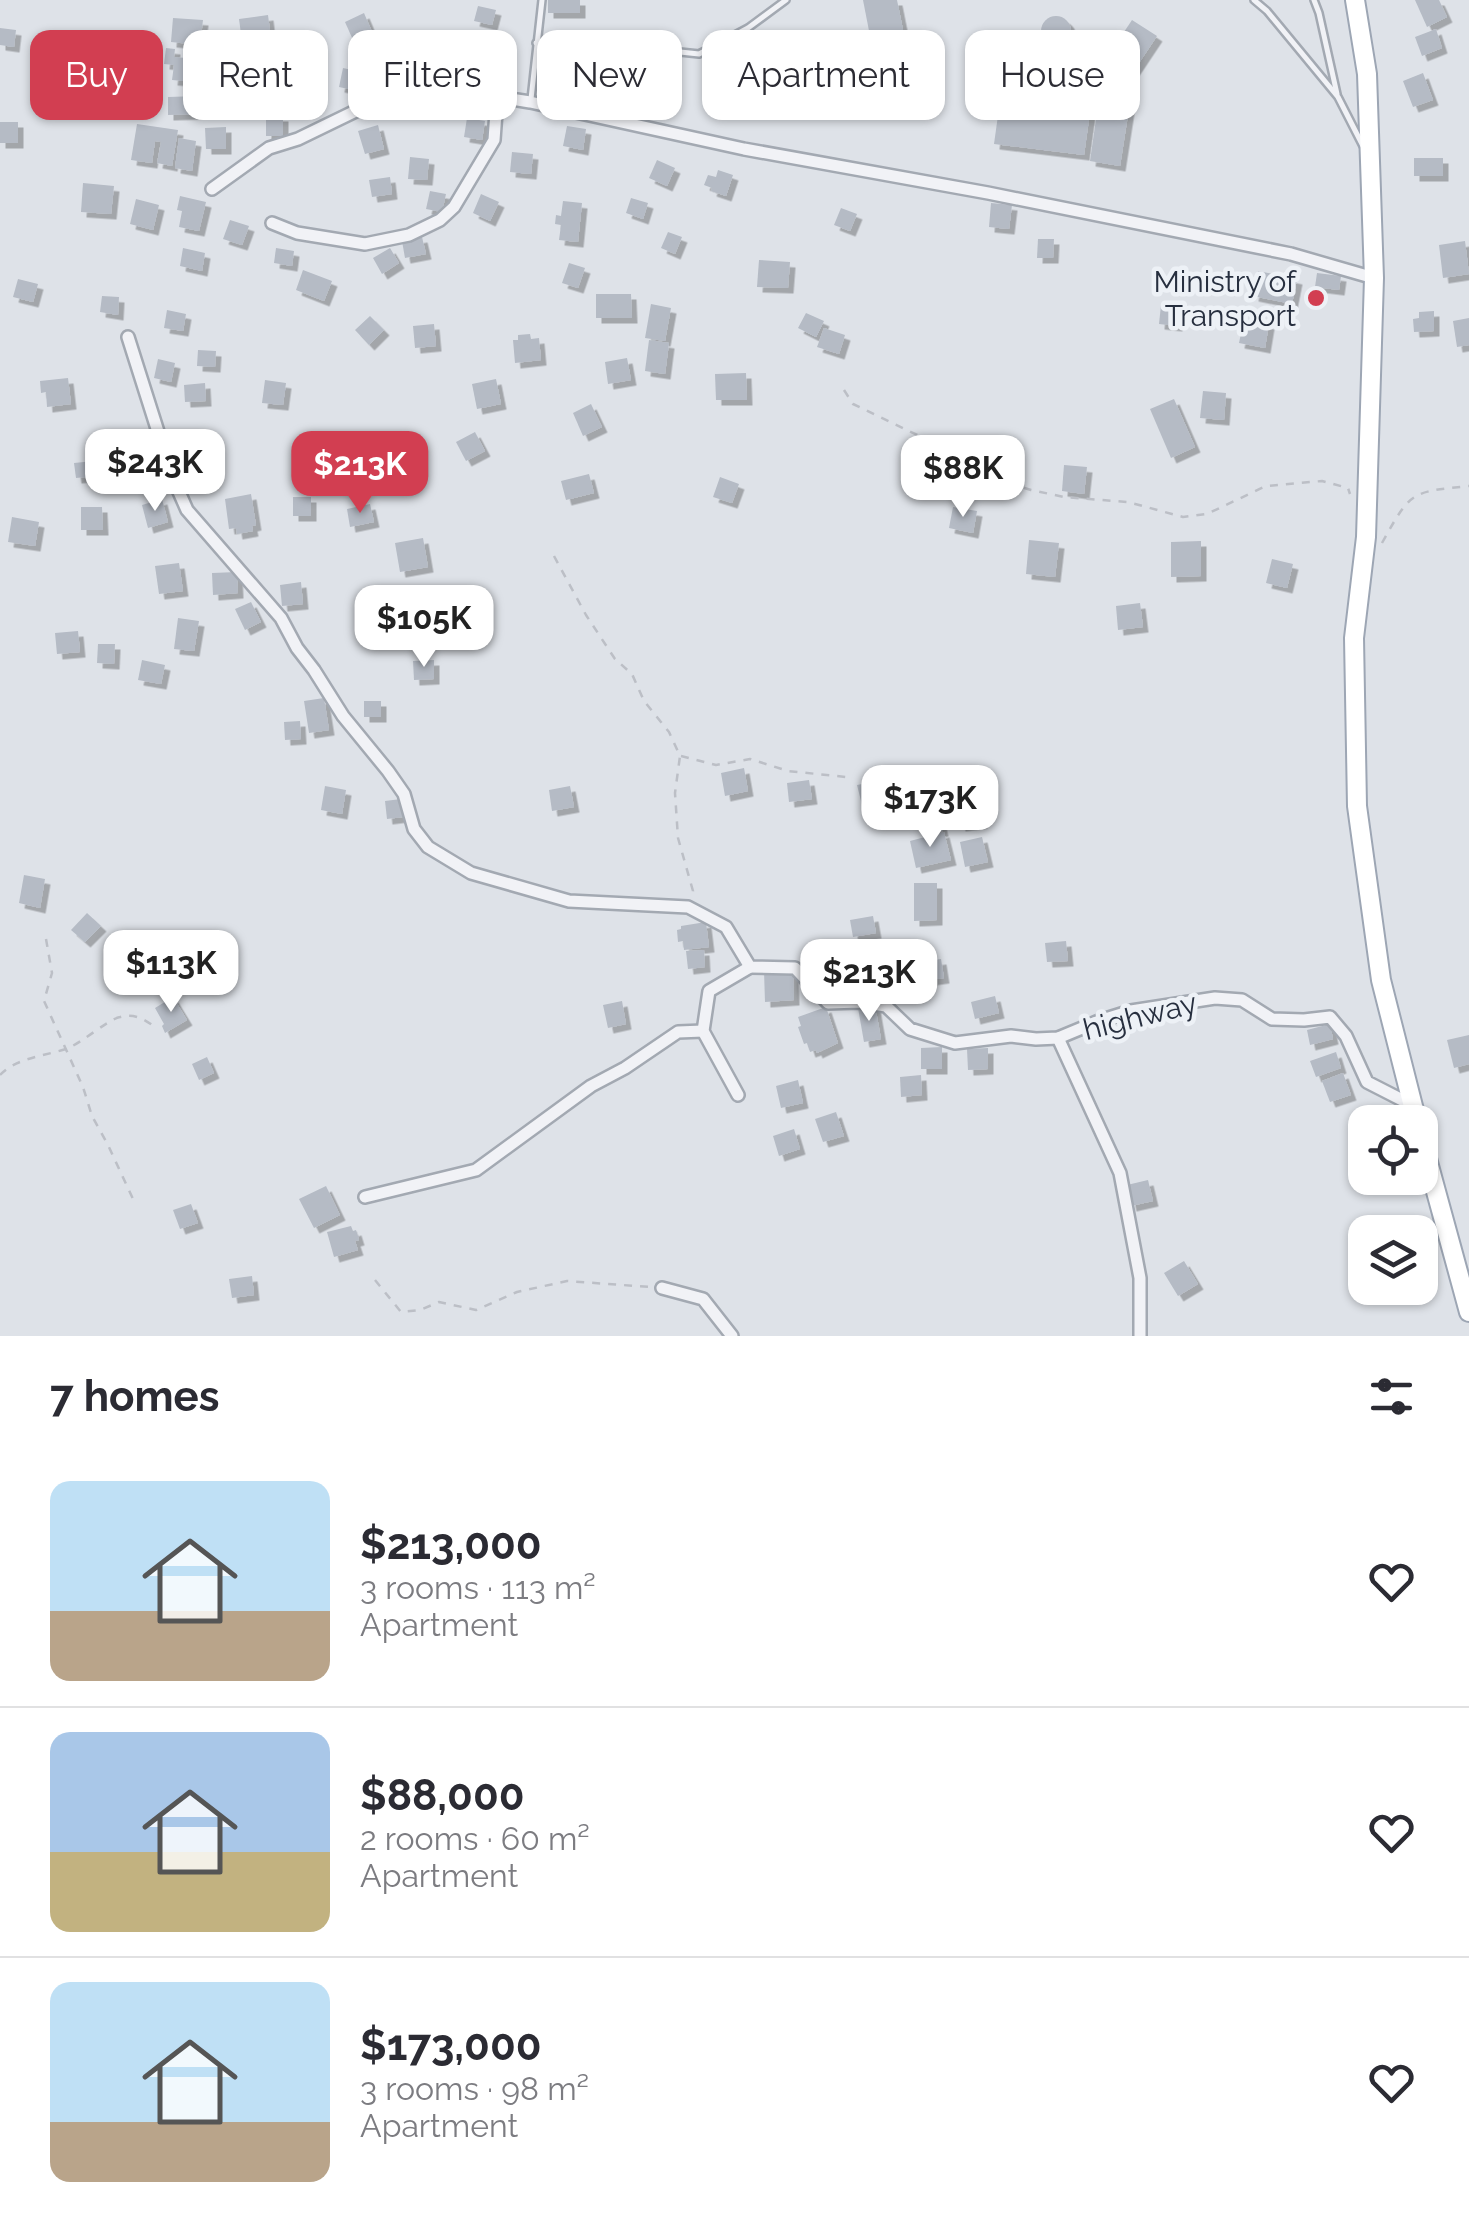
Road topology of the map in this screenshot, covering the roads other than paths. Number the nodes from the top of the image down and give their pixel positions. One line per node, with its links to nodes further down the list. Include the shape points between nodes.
1 (542, 0): 6 (lane)
2 (786, 0): 6 (lane, via 698,54)
3 (1254, 0): 7 (lane)
4 (1314, 0): 7 (lane)
5 (1355, 0): 12 (main road, via 1368,74)
6 (536, 43): 9 (lane)
7 (1338, 97): 12 (lane)
8 (517, 100): 9 (street)
9 (530, 102): 15 (street, via 1291,254)
10 (348, 114): 13 (street, via 269,148)
11 (495, 120): 14 (street, via 494,140 454,208 409,235 365,244)
12 (1371, 162): 15 (main road)
13 (212, 189)
14 (272, 222)
15 (1374, 278): 22 (main road, via 1366,537 1354,638 1357,806 1381,980)
16 (128, 337): 17 (street, via 186,510 281,618 343,716 404,794 414,829 428,846 471,873 569,902 688,906 726,927)
17 (750, 967): 18 (street, via 709,991); 19 (street, via 795,968 828,1003 886,1006 910,1029 955,1044)
18 (703, 1031): 20 (street); 24 (street, via 678,1032 476,1170)
19 (1058, 1038): 21 (street, highway, via 1131,1012 1215,998 1242,1000 1272,1019 1330,1017 1367,1082); 28 (street, via 1120,1173 1140,1278)
20 (738, 1095)
21 (1402, 1105)
22 (1413, 1105)
23 (1437, 1195): 26 (main road)
24 (365, 1197)
25 (662, 1288): 27 (street, via 703,1299)
26 (1469, 1312)
27 (732, 1336)
28 (1140, 1336)

